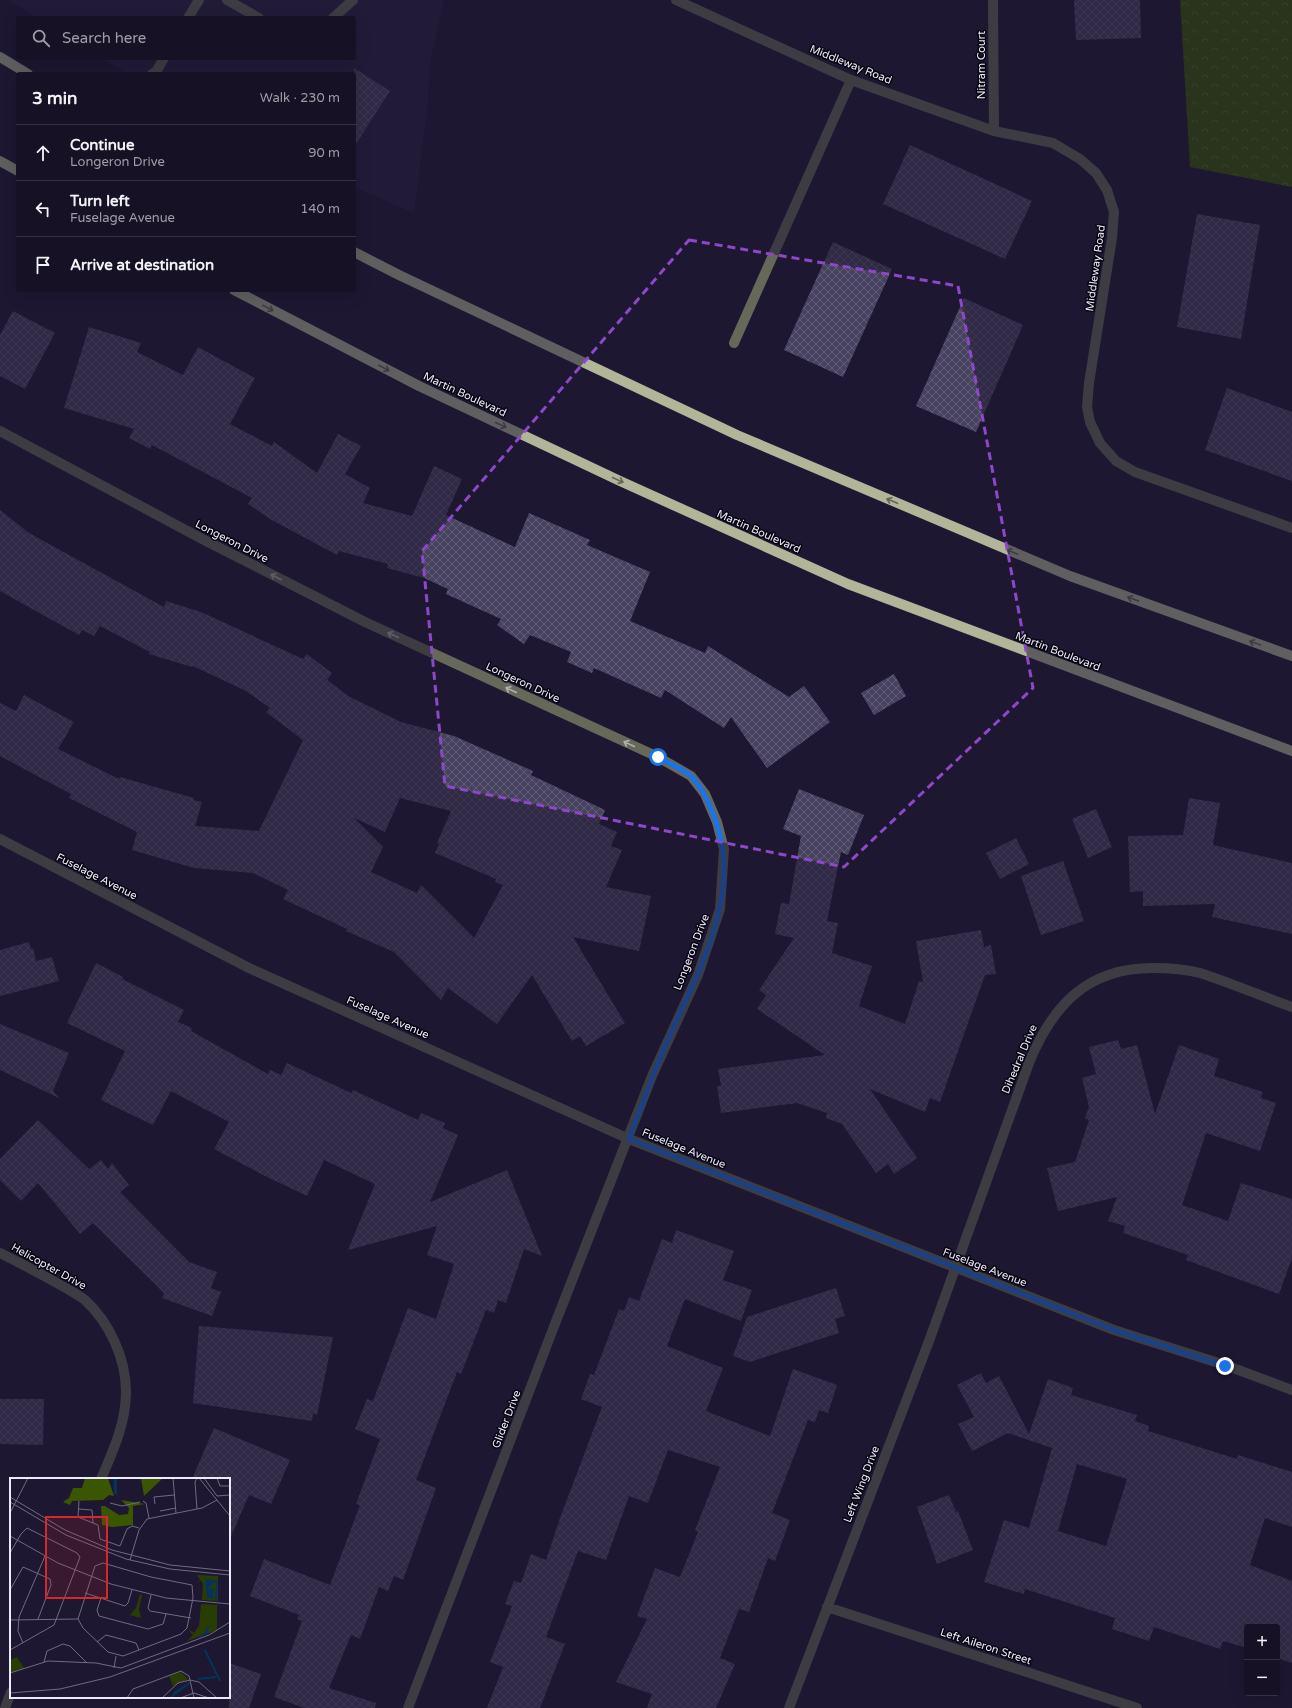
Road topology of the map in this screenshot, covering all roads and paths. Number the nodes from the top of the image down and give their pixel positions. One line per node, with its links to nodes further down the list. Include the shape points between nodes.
1 (199, 0): 6 (street)
2 (227, 0): 7 (street)
3 (353, 0): 8 (street)
4 (676, 0): 13 (street, Middleway Road)
5 (993, 0): 14 (street, Nitram Court)
6 (189, 16)
7 (255, 16)
8 (335, 16)
9 (0, 57): 11 (main road)
10 (163, 60): 12 (street)
11 (25, 72)
12 (155, 72)
13 (851, 80): 14 (street, Middleway Road); 19 (street)
14 (994, 131): 21 (street, Middleway Road, via 1053,143 1080,159 1096,173 1107,190 1114,212 1112,238 1087,407 1090,422 1100,442 1116,461 1135,472)
15 (0, 161): 16 (main road)
16 (16, 170)
17 (356, 253): 22 (main road, one-way to 17, via 1070,576 737,435 399,276)
18 (238, 292): 23 (main road, Martin Boulevard, one-way to 23, via 419,386 620,481 848,584)
19 (734, 343)
20 (0, 431): 26 (street, Longeron Drive, one-way to 20, via 652,1076 698,975 720,909 724,849 705,794 691,776 658,757 365,622)
21 (1292, 528)
22 (1292, 656)
23 (1292, 751)
24 (0, 839): 26 (street, Fuselage Avenue, via 249,968)
25 (1292, 1007): 28 (street, Dihedral Drive, via 1199,973 1169,968 1133,968 1108,974 1085,986 1053,1016 1039,1037)
26 (629, 1139): 28 (street, Fuselage Avenue); 34 (street, Glider Drive, via 553,1329)
27 (0, 1252): 30 (street, Helicopter Drive, via 84,1299 113,1337 126,1391 119,1433)
28 (954, 1268): 29 (street, Fuselage Avenue, via 1114,1330); 31 (street, Left Wing Drive, via 929,1341)
29 (1292, 1390)
30 (101, 1478)
31 (827, 1608): 35 (street, Left Wing Drive); 36 (street, Left Aileron Street)
32 (10, 1695): 33 (street)
33 (5, 1708)
34 (408, 1708)
35 (789, 1708)
36 (1137, 1708)

